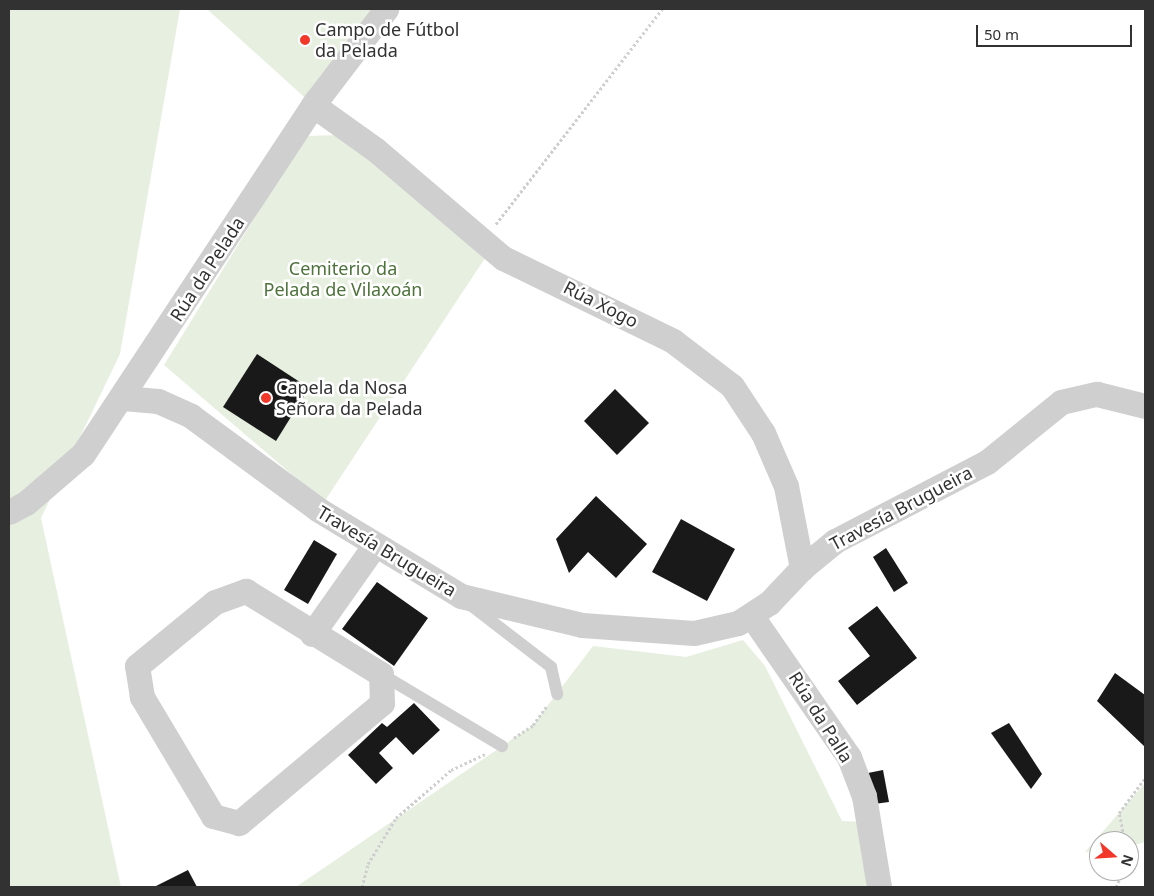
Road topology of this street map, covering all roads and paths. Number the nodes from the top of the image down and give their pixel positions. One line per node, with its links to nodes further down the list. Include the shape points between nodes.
1 (386, 9): 3 (street, Rúa da Pelada)
2 (662, 9): 4 (path)
3 (313, 105): 4 (street, Rúa Xogo, via 376,150); 5 (street, Rúa da Pelada)
4 (483, 240): 9 (street, Rúa Xogo, via 503,258 673,341 732,386 763,433 786,486)
5 (124, 398): 7 (street, Rúa da Pelada, via 83,454 26,503); 8 (street, Travesía Brugueira, via 158,401 191,416 319,510)
6 (1145, 406): 9 (street, Travesía Brugueira, via 1097,394 1061,402 986,462 835,541)
7 (9, 512)
8 (374, 546): 10 (street, Travesía Brugueira); 12 (street)
9 (802, 568): 11 (street, Travesía Brugueira, via 769,603)
10 (461, 596): 11 (street, Travesía Brugueira, via 531,615 644,630 694,633 738,623); 14 (lane, via 551,667)
11 (750, 615): 19 (street, Rúa da Palla, via 849,757 864,796)
12 (312, 634): 13 (street); 13 (street, via 246,591 215,602 137,666 142,697 213,816 238,823 374,710 382,703)
13 (381, 674): 15 (lane)
14 (556, 694): 15 (path, via 533,725)
15 (502, 746): 18 (path, via 451,770 396,818 368,864)
16 (1145, 778): 17 (path, via 1119,813)
17 (1123, 831)
18 (362, 887)
19 (879, 887)

